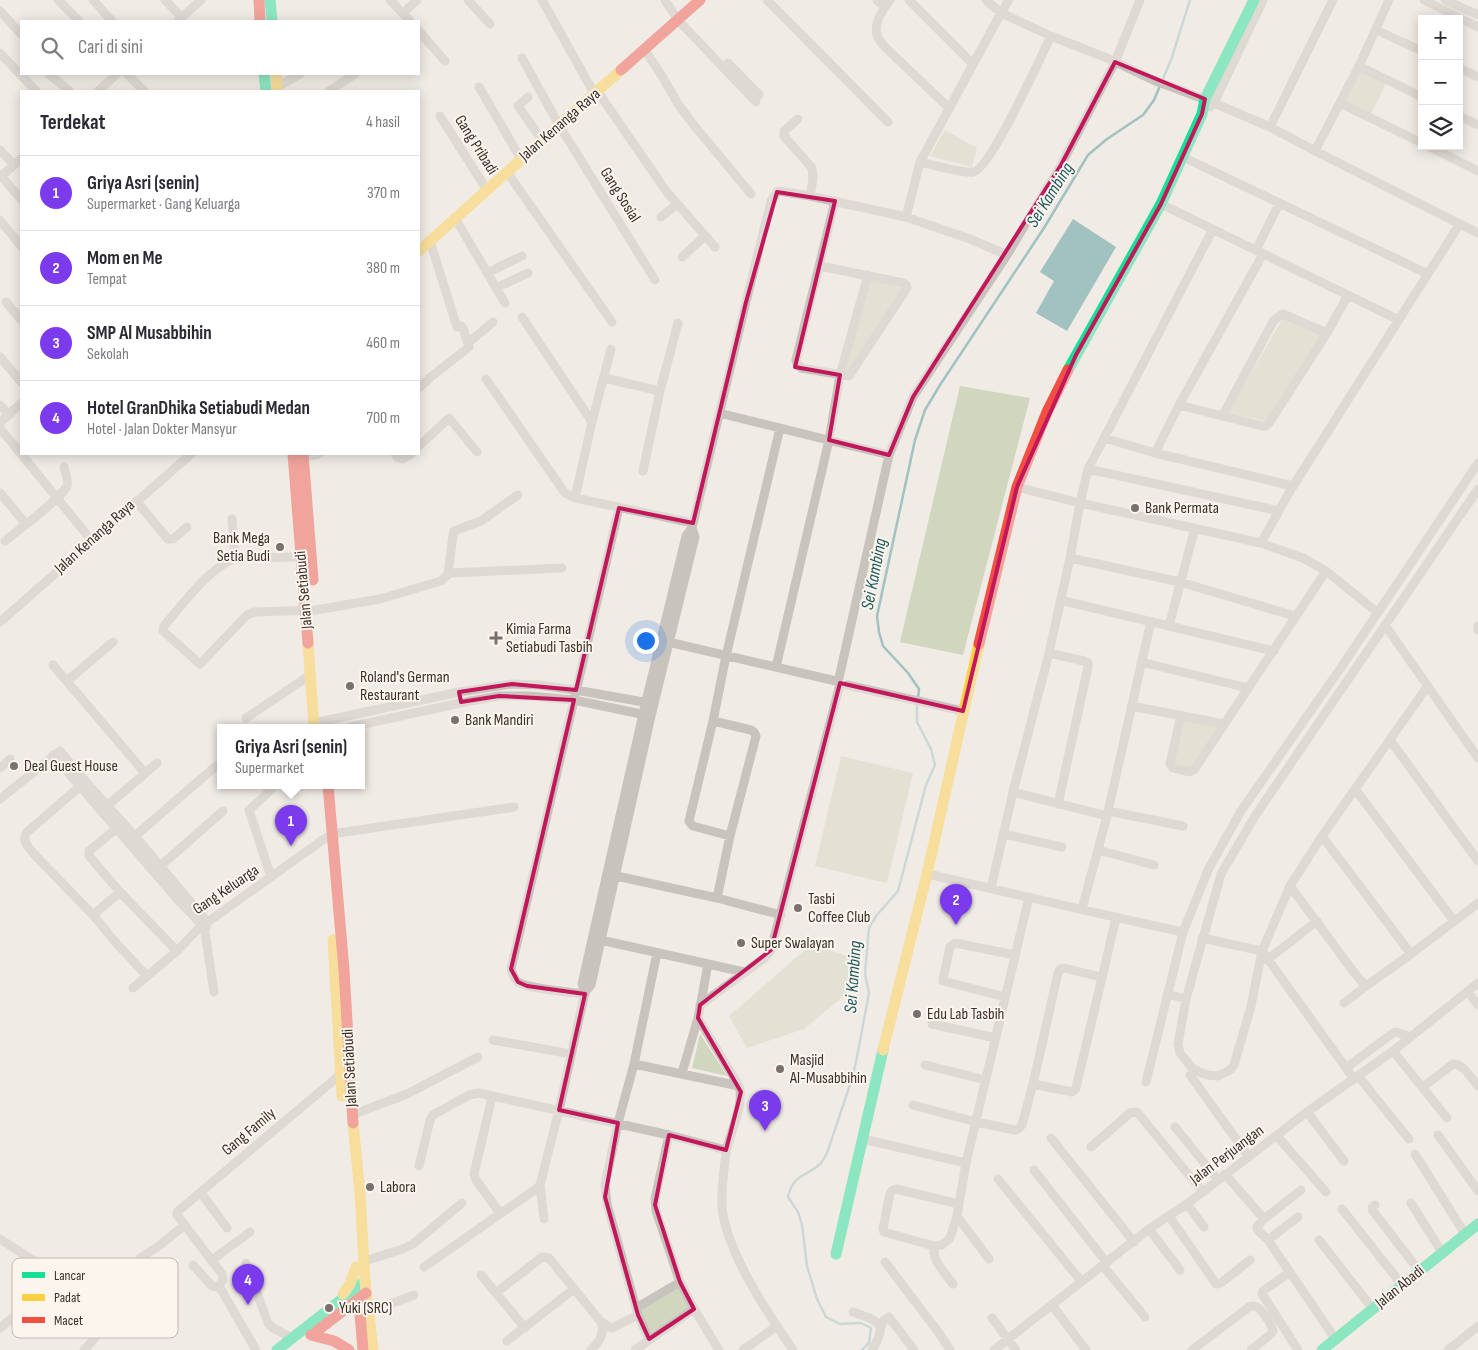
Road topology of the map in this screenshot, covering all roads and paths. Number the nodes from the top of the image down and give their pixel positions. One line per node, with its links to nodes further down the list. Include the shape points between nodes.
1 (58, 0): 31 (street)
2 (93, 0): 32 (street)
3 (165, 0): 33 (street)
4 (201, 0): 33 (street)
5 (259, 0): 34 (main road)
6 (270, 0): 35 (main road)
7 (390, 0): 28 (street)
8 (417, 0): 28 (street)
9 (468, 0): 38 (street)
10 (542, 0): 70 (street)
11 (665, 0): 30 (street)
12 (700, 0): 30 (main road, Jalan Kenanga Raya)
13 (767, 0): 80 (street)
14 (877, 0): 25 (street)
15 (909, 0): 50 (street)
16 (986, 0): 27 (street)
17 (1010, 0): 27 (street)
18 (1254, 0): 37 (main road)
19 (1263, 0): 37 (street)
20 (1333, 0): 83 (street)
21 (1389, 0): 40 (street)
22 (1424, 0): 39 (street)
23 (1445, 0): 29 (street)
24 (1137, 1): 49 (street)
25 (888, 4): 76 (street, via 877,26 877,36)
26 (0, 11): 42 (street)
27 (1001, 13): 43 (street); 50 (street)
28 (403, 14): 36 (street)
29 (1478, 16)
30 (680, 18): 45 (main road, Jalan Kenanga Raya); 73 (street)
31 (78, 20)
32 (111, 20)
33 (180, 20)
34 (260, 20)
35 (272, 20)
36 (409, 20)
37 (1250, 20): 74 (main road)
38 (490, 24)
39 (1478, 27)
40 (1376, 30): 44 (street); 51 (street)
41 (420, 32): 48 (street)
42 (20, 33)
43 (1051, 36): 49 (street); 92 (street, via 998,143 980,170 965,171)
44 (1418, 49)
45 (645, 50): 70 (main road, Jalan Kenanga Raya); 98 (street, via 678,104)
46 (0, 53): 53 (street)
47 (522, 58): 81 (street, Gang Sosial)
48 (445, 61)
49 (1115, 62): 74 (street); 119 (street, via 1061,165)
50 (973, 64): 76 (street)
51 (1359, 66): 71 (street); 75 (street)
52 (1463, 70): 62 (street)
53 (20, 74)
54 (21, 75): 64 (street)
55 (50, 75): 65 (street)
56 (116, 75): 66 (street)
57 (128, 75): 67 (street)
58 (265, 75): 68 (main road)
59 (276, 75): 68 (main road)
60 (298, 75): 68 (street)
61 (353, 75): 69 (street)
62 (1478, 77)
63 (479, 87): 91 (street)
64 (35, 90)
65 (68, 90)
66 (99, 90)
67 (143, 90)
68 (273, 90)
69 (330, 90)
70 (597, 93): 81 (main road, Jalan Kenanga Raya); 102 (street)
71 (1418, 95)
72 (528, 97): 84 (street, via 518,106)
73 (758, 98)
74 (1209, 101): 83 (street); 89 (main road)
75 (1340, 103): 85 (street); 88 (street)
76 (949, 108): 92 (street)
77 (440, 116): 97 (street, Gang Pribadi)
78 (1463, 118): 82 (street)
79 (798, 119): 99 (street, via 784,131 784,136 812,168)
80 (888, 122)
81 (559, 125): 84 (main road, Jalan Kenanga Raya); 126 (street, Gang Sosial)
82 (1478, 125)
83 (1270, 127): 88 (street)
84 (542, 140): 91 (main road, Jalan Kenanga Raya)
85 (1418, 141)
86 (0, 150): 93 (street)
87 (1436, 150): 94 (street)
88 (1315, 151): 109 (street)
89 (1183, 157): 103 (main road); 104 (street)
90 (20, 159): 93 (street)
91 (521, 159): 95 (main road, Jalan Kenanga Raya)
92 (920, 162): 105 (street)
93 (14, 165): 96 (street)
94 (1478, 171)
95 (507, 172): 97 (main road, Jalan Kenanga Raya); 135 (street)
96 (1, 177): 100 (street)
97 (487, 190): 106 (main road, Jalan Kenanga Raya)
98 (751, 194)
99 (810, 196): 101 (street); 150 (street, via 779,191 771,201)
100 (20, 198)
101 (835, 202): 105 (street); 121 (street)
102 (677, 204): 107 (street); 112 (street)
103 (1161, 204): 110 (street); 174 (main road, via 1076,355 1047,412)
104 (1279, 204): 117 (street); 124 (street)
105 (906, 217): 119 (street, via 970,239)
106 (456, 218): 113 (main road, Jalan Kenanga Raya); 122 (street)
107 (660, 218)
108 (0, 220): 114 (street)
109 (1459, 224): 111 (street); 124 (street)
110 (1213, 229): 117 (street); 157 (street)
111 (1478, 233)
112 (705, 236): 115 (street); 120 (street)
113 (430, 241): 116 (main road, Jalan Kenanga Raya); 138 (street, via 457,327 463,328)
114 (20, 245)
115 (715, 248)
116 (420, 250)
117 (1259, 252): 128 (street); 149 (street)
118 (522, 256): 122 (street)
119 (1007, 256): 163 (street, via 913,397)
120 (682, 257)
121 (820, 266): 125 (street); 141 (street, via 796,360 801,368)
122 (487, 273): 127 (street)
123 (528, 273): 127 (street)
124 (1428, 274): 133 (street)
125 (868, 275): 141 (street); 141 (street, via 903,283 907,288 850,375)
126 (655, 280)
127 (496, 288): 130 (street)
128 (1348, 295): 133 (street); 137 (street)
129 (6, 302): 132 (street)
130 (506, 303)
131 (522, 317): 153 (street)
132 (20, 319)
133 (1400, 320): 173 (street)
134 (494, 322): 138 (street)
135 (612, 322)
136 (678, 323): 146 (street)
137 (1327, 333): 152 (street, via 1266,426); 152 (street, via 1280,315 1274,320)
138 (468, 343): 145 (street, via 468,349)
139 (611, 349): 142 (street)
140 (0, 358): 144 (street)
141 (840, 375): 158 (street)
142 (604, 378): 146 (street); 153 (street)
143 (486, 379): 178 (street, via 563,491)
144 (20, 381)
145 (420, 387)
146 (660, 391): 172 (street)
147 (20, 404): 151 (street)
148 (0, 405): 151 (street)
149 (1179, 405): 152 (street); 162 (street)
150 (719, 413): 156 (street); 186 (street)
151 (9, 415): 154 (street)
152 (1223, 415)
153 (592, 422): 178 (street)
154 (0, 423)
155 (0, 428): 161 (street)
156 (780, 428): 158 (street); 215 (street)
157 (1104, 438): 162 (street); 171 (street)
158 (829, 440): 163 (street); 218 (street)
159 (420, 445): 160 (street, via 449,418)
160 (477, 452)
161 (20, 453)
162 (1155, 453): 173 (street)
163 (889, 454): 223 (street)
164 (21, 455): 179 (street)
165 (300, 455): 192 (main road, Jalan Setiabudi); 202 (main road, Jalan Setiabudi)
166 (396, 455): 167 (street, via 402,459)
167 (409, 455)
168 (181, 457): 180 (street, Jalan Kenanga Raya)
169 (1478, 463): 195 (street)
170 (64, 467): 179 (street, via 68,484)
171 (1088, 469): 181 (street); 183 (street)
172 (643, 471)
173 (1293, 486): 183 (street)
174 (1017, 487): 181 (street); 234 (main road)
175 (1478, 489): 197 (street)
176 (0, 493): 185 (street)
177 (518, 494): 199 (street, via 481,521 454,531)
178 (575, 498): 182 (street)
179 (56, 499): 185 (street); 190 (street)
180 (136, 501): 187 (street, via 168,539 173,539); 190 (street, Jalan Kenanga Raya)
181 (1080, 504): 188 (street); 194 (street)
182 (619, 508): 186 (street); 226 (street)
183 (1279, 511): 191 (street)
184 (232, 519): 193 (street)
185 (26, 524): 189 (street)
186 (693, 526): 211 (street, via 695,538)
187 (187, 527)
188 (1195, 528): 191 (street); 200 (street)
189 (5, 541)
190 (92, 541): 206 (street, Jalan Kenanga Raya)
191 (1261, 543): 198 (street)
192 (301, 557): 193 (street); 202 (main road, Jalan Setiabudi)
193 (234, 558): 202 (street, via 205,579 164,627 164,632 198,663 202,663 251,613)
194 (1070, 558): 200 (street); 201 (street)
195 (1412, 561): 197 (street); 203 (street)
196 (562, 568): 199 (street)
197 (1424, 568): 207 (street)
198 (1326, 571): 203 (street); 204 (street)
199 (448, 574): 202 (street, via 441,581 380,599)
200 (1180, 582): 204 (street); 208 (street)
201 (1060, 600): 205 (street); 214 (street)
202 (311, 610): 220 (main road, Jalan Setiabudi); 239 (main road, Jalan Setiabudi)
203 (1377, 612): 219 (street)
204 (1295, 616): 213 (street)
205 (1151, 621): 208 (street); 216 (street)
206 (0, 622)
207 (1385, 625): 221 (street); 224 (street)
208 (1169, 626): 213 (street)
209 (1478, 626): 210 (street)
210 (1478, 630)
211 (665, 641): 215 (street); 231 (street)
212 (113, 642): 222 (street)
213 (1274, 650): 225 (street)
214 (1049, 653): 256 (street); 258 (street, via 1088,663)
215 (726, 656): 218 (street); 238 (street)
216 (1141, 662): 225 (street); 232 (street)
217 (53, 665): 222 (street)
218 (776, 668): 223 (street)
219 (1340, 669): 221 (street); 274 (street, via 1242,811)
220 (310, 675): 237 (street); 240 (main road, Jalan Setiabudi)
221 (1351, 676): 279 (street, via 1255,816)
222 (67, 681): 250 (street)
223 (840, 683): 234 (street); 288 (street)
224 (1427, 686): 244 (street); 245 (street)
225 (1248, 688): 243 (street)
226 (576, 690): 227 (street, via 512,684); 229 (street); 231 (street)
227 (459, 692): 228 (street); 230 (street)
228 (429, 698): 233 (street); 241 (street)
229 (574, 700): 230 (street, via 499,696); 235 (street); 310 (street, via 511,968 514,978 527,986)
230 (462, 702): 233 (street)
231 (650, 703): 235 (street)
232 (1131, 706): 236 (street); 262 (street)
233 (431, 709): 242 (street)
234 (963, 711): 278 (main road)
235 (647, 715): 277 (street)
236 (1181, 715): 243 (street); 243 (street, via 1170,764 1182,771 1194,770)
237 (246, 718)
238 (713, 721): 268 (street, via 690,823); 268 (street, via 751,730 756,736)
239 (318, 724)
240 (318, 724)
241 (322, 724)
242 (364, 724)
243 (1224, 724)
244 (1390, 740): 254 (street); 272 (street)
245 (1478, 758)
246 (10, 759): 249 (street)
247 (157, 764): 250 (street)
248 (216, 766): 267 (street)
249 (0, 768)
250 (145, 773): 259 (street)
251 (83, 784): 257 (street, via 54,755); 259 (street); 263 (street); 287 (street, via 24,838 33,853)
252 (321, 789): 265 (main road, Jalan Setiabudi)
253 (328, 789): 265 (main road, Jalan Setiabudi)
254 (1355, 789): 269 (street); 291 (street)
255 (271, 790): 276 (street, via 249,810)
256 (1013, 792): 258 (street); 266 (street)
257 (0, 799)
258 (1058, 804): 262 (street)
259 (107, 806): 263 (street)
260 (514, 807): 265 (street)
261 (223, 812): 275 (street)
262 (1108, 813): 264 (street); 271 (street)
263 (120, 826): 267 (street); 275 (street); 282 (street, via 88,855)
264 (1182, 826)
265 (330, 834): 276 (street, Gang Keluarga); 329 (main road, Jalan Setiabudi); 342 (main road, Jalan Setiabudi, via 344,970)
266 (1003, 834): 270 (street); 281 (street)
267 (135, 836): 275 (street)
268 (730, 836): 284 (street)
269 (1322, 836): 280 (street); 298 (street)
270 (1062, 847)
271 (1098, 850): 273 (street); 286 (street)
272 (1478, 861)
273 (1154, 865)
274 (1209, 868): 279 (street); 293 (street)
275 (157, 869): 292 (street, via 178,900)
276 (270, 874): 292 (street, Gang Keluarga)
277 (611, 874): 284 (street); 295 (street)
278 (927, 874): 281 (street); 351 (main road)
279 (1220, 874): 294 (street)
280 (1290, 886): 290 (street); 300 (street)
281 (991, 888): 283 (street)
282 (120, 892): 287 (street); 296 (street)
283 (1029, 897): 286 (street); 299 (street)
284 (717, 898): 288 (street)
285 (1478, 902): 291 (street)
286 (1082, 909): 289 (street)
287 (94, 915): 303 (street)
288 (781, 916): 302 (street, via 769,954)
289 (1116, 918): 293 (street); 304 (street)
290 (1317, 921): 300 (street); 306 (street)
291 (1454, 921): 298 (street)
292 (203, 925): 296 (street, Gang Keluarga); 308 (street)
293 (1183, 932): 311 (street)
294 (1202, 938): 300 (street); 313 (street)
295 (596, 939): 297 (street); 310 (street, via 591,985)
296 (177, 951): 303 (street, Gang Keluarga)
297 (657, 953): 301 (street); 325 (street)
298 (1410, 954): 306 (street)
299 (1015, 955): 312 (street); 312 (street, via 955,943 950,947 943,981)
300 (1264, 955): 313 (street, via 1236,1060 1225,1073 1207,1075 1193,1069 1180,1053 1178,1044); 327 (street)
301 (708, 964): 302 (street); 315 (street)
302 (744, 972): 315 (street)
303 (147, 976): 307 (street, Gang Keluarga)
304 (1101, 977): 334 (street, via 1075,1089 1072,1092); 334 (street, via 1064,968 1059,971)
305 (1478, 984): 309 (street, Jalan Perjuangan)
306 (1366, 986): 314 (street)
307 (132, 988)
308 (214, 992)
309 (1468, 992): 316 (street); 319 (street, Jalan Perjuangan)
310 (585, 993): 323 (street)
311 (1167, 994): 313 (street); 333 (street)
312 (1005, 997): 320 (street)
313 (1186, 999)
314 (1344, 1003)
315 (700, 1005): 317 (street)
316 (1478, 1005)
317 (698, 1018): 328 (street); 335 (street)
318 (932, 1024): 320 (street)
319 (1410, 1037): 322 (street, Jalan Perjuangan); 327 (street, via 1393,1033)
320 (996, 1038): 332 (street)
321 (493, 1040): 323 (street)
322 (1393, 1051): 331 (street, Jalan Perjuangan); 337 (street)
323 (571, 1054): 340 (street)
324 (478, 1057): 342 (street, via 407,1094)
325 (634, 1064): 328 (street); 345 (street)
326 (924, 1065): 332 (street)
327 (1346, 1068): 331 (street)
328 (682, 1073): 335 (street)
329 (341, 1074): 368 (street, Gang Family); 402 (main road, Jalan Setiabudi)
330 (1190, 1075): 356 (street)
331 (1356, 1077): 341 (street, Jalan Perjuangan); 352 (street)
332 (986, 1080): 344 (street)
333 (1146, 1082)
334 (1033, 1084): 344 (street, via 1022,1125 1018,1129)
335 (739, 1086): 354 (street, via 741,1092 736,1121)
336 (1478, 1086): 337 (street, via 1461,1066 1453,1064)
337 (1423, 1087): 343 (street)
338 (492, 1097): 340 (street); 359 (street, via 473,1094 433,1114); 375 (street, via 474,1174)
339 (913, 1105): 344 (street)
340 (559, 1110): 345 (street); 363 (street)
341 (1308, 1112): 349 (street, Jalan Perjuangan); 357 (street)
342 (352, 1115): 402 (main road, Jalan Setiabudi, via 360,1194)
343 (1447, 1118)
344 (976, 1122): 358 (street)
345 (618, 1123): 347 (street); 421 (street, via 605,1197)
346 (1175, 1127): 361 (street)
347 (669, 1135): 354 (street); 411 (street, via 655,1205)
348 (1438, 1135): 365 (street)
349 (1277, 1136): 356 (street, Jalan Perjuangan); 367 (street)
350 (1051, 1138): 391 (street)
351 (863, 1139): 358 (street); 393 (main road)
352 (1409, 1139)
353 (1091, 1147): 366 (street, via 1130,1113 1137,1112)
354 (726, 1150): 431 (street, via 722,1209 726,1228 733,1248)
355 (1415, 1154): 387 (street)
356 (1249, 1157): 361 (street, Jalan Perjuangan)
357 (1344, 1161)
358 (966, 1163): 371 (street)
359 (419, 1166)
360 (1034, 1170): 403 (street)
361 (1222, 1177): 366 (street, Jalan Perjuangan); 380 (street)
362 (998, 1179): 410 (street)
363 (540, 1185): 375 (street); 379 (street)
364 (1301, 1190): 380 (street)
365 (1478, 1191)
366 (1203, 1192): 372 (street, Jalan Perjuangan)
367 (1326, 1192)
368 (201, 1193): 382 (street, Gang Family, via 177,1212); 384 (street)
369 (462, 1203): 402 (street, via 413,1244)
370 (1411, 1203): 394 (street)
371 (959, 1204): 376 (street); 392 (street, via 896,1189 890,1193 884,1232)
372 (1187, 1204): 377 (street, Jalan Perjuangan); 383 (street)
373 (1374, 1205): 408 (street, via 1373,1212)
374 (1342, 1209): 414 (street)
375 (500, 1213): 405 (street)
376 (957, 1216): 392 (street, via 950,1238 942,1245); 397 (street)
377 (1169, 1216): 385 (street, Jalan Perjuangan); 399 (street, via 1216,1284)
378 (1298, 1217): 389 (street)
379 (544, 1219)
380 (1264, 1219): 389 (street, via 1257,1227)
381 (1478, 1224): 387 (main road, Jalan Abadi)
382 (185, 1225): 396 (street); 398 (street)
383 (1204, 1227)
384 (227, 1228)
385 (1149, 1229): 391 (street, Jalan Perjuangan); 406 (street)
386 (250, 1232): 398 (street)
387 (1466, 1234): 394 (main road, Jalan Abadi)
388 (0, 1239): 395 (street)
389 (1268, 1240): 407 (street)
390 (1319, 1240): 423 (street)
391 (1134, 1242): 403 (street, Jalan Perjuangan)
392 (934, 1246): 412 (street, via 934,1258)
393 (836, 1254)
394 (1443, 1254): 408 (main road, Jalan Abadi)
395 (29, 1258)
396 (140, 1258)
397 (989, 1259)
398 (212, 1260): 413 (street, via 223,1277)
399 (1250, 1260)
400 (885, 1262): 459 (street)
401 (246, 1263): 439 (street, via 268,1323)
402 (360, 1264): 416 (main road, Jalan Setiabudi); 419 (main road)
403 (1105, 1264): 410 (street, Jalan Perjuangan); 427 (street)
404 (193, 1265): 413 (street, via 212,1286)
405 (424, 1267)
406 (1180, 1270)
407 (1290, 1272): 443 (street); 465 (street, via 1262,1294)
408 (1420, 1272): 414 (main road, Jalan Abadi)
409 (481, 1275): 417 (street)
410 (1081, 1281): 420 (street, Jalan Perjuangan)
411 (680, 1282): 421 (street); 422 (street)
412 (953, 1284)
413 (219, 1286): 446 (street)
414 (1402, 1286): 423 (main road, Jalan Abadi)
415 (574, 1289): 417 (street, via 545,1256); 430 (street); 434 (street)
416 (362, 1290): 419 (main road); 424 (main road, Jalan Setiabudi); 437 (main road)
417 (496, 1292): 434 (street)
418 (414, 1296): 424 (street)
419 (335, 1304): 439 (main road)
420 (1052, 1305): 442 (street, Jalan Perjuangan); 462 (street)
421 (636, 1308): 441 (street)
422 (694, 1309): 441 (street); 454 (street)
423 (1373, 1309): 443 (main road, Jalan Abadi)
424 (364, 1311): 450 (main road, Jalan Setiabudi); 451 (main road, Jalan Setiabudi)
425 (852, 1312): 436 (street, via 876,1321)
426 (634, 1317): 435 (street)
427 (1145, 1317)
428 (12, 1318): 433 (street)
429 (992, 1318): 442 (street)
430 (601, 1322): 435 (street); 440 (street)
431 (777, 1326): 455 (street); 456 (street)
432 (1478, 1326): 467 (street)
433 (0, 1328)
434 (525, 1328): 444 (street)
435 (612, 1328): 440 (street)
436 (880, 1328): 457 (street); 458 (street, via 889,1316)
437 (311, 1335): 448 (main road); 449 (main road, via 334,1341)
438 (95, 1338): 445 (street)
439 (292, 1338): 447 (main road)
440 (602, 1338): 452 (street)
441 (649, 1339): 453 (street)
442 (1008, 1339): 460 (street, Jalan Perjuangan); 461 (street)
443 (1336, 1340): 466 (main road, Jalan Abadi)
444 (507, 1341)
445 (84, 1350)
446 (256, 1350)
447 (277, 1350)
448 (293, 1350)
449 (349, 1350)
450 (363, 1350)
451 (374, 1350)
452 (592, 1350)
453 (635, 1350)
454 (719, 1350)
455 (743, 1350)
456 (794, 1350)
457 (872, 1350)
458 (914, 1350)
459 (950, 1350)
460 (994, 1350)
461 (1016, 1350)
462 (1086, 1350)
463 (1192, 1350): 464 (street, via 1254,1306 1259,1308 1273,1331)
464 (1251, 1350)
465 (1298, 1350)
466 (1322, 1350)
467 (1448, 1350)

